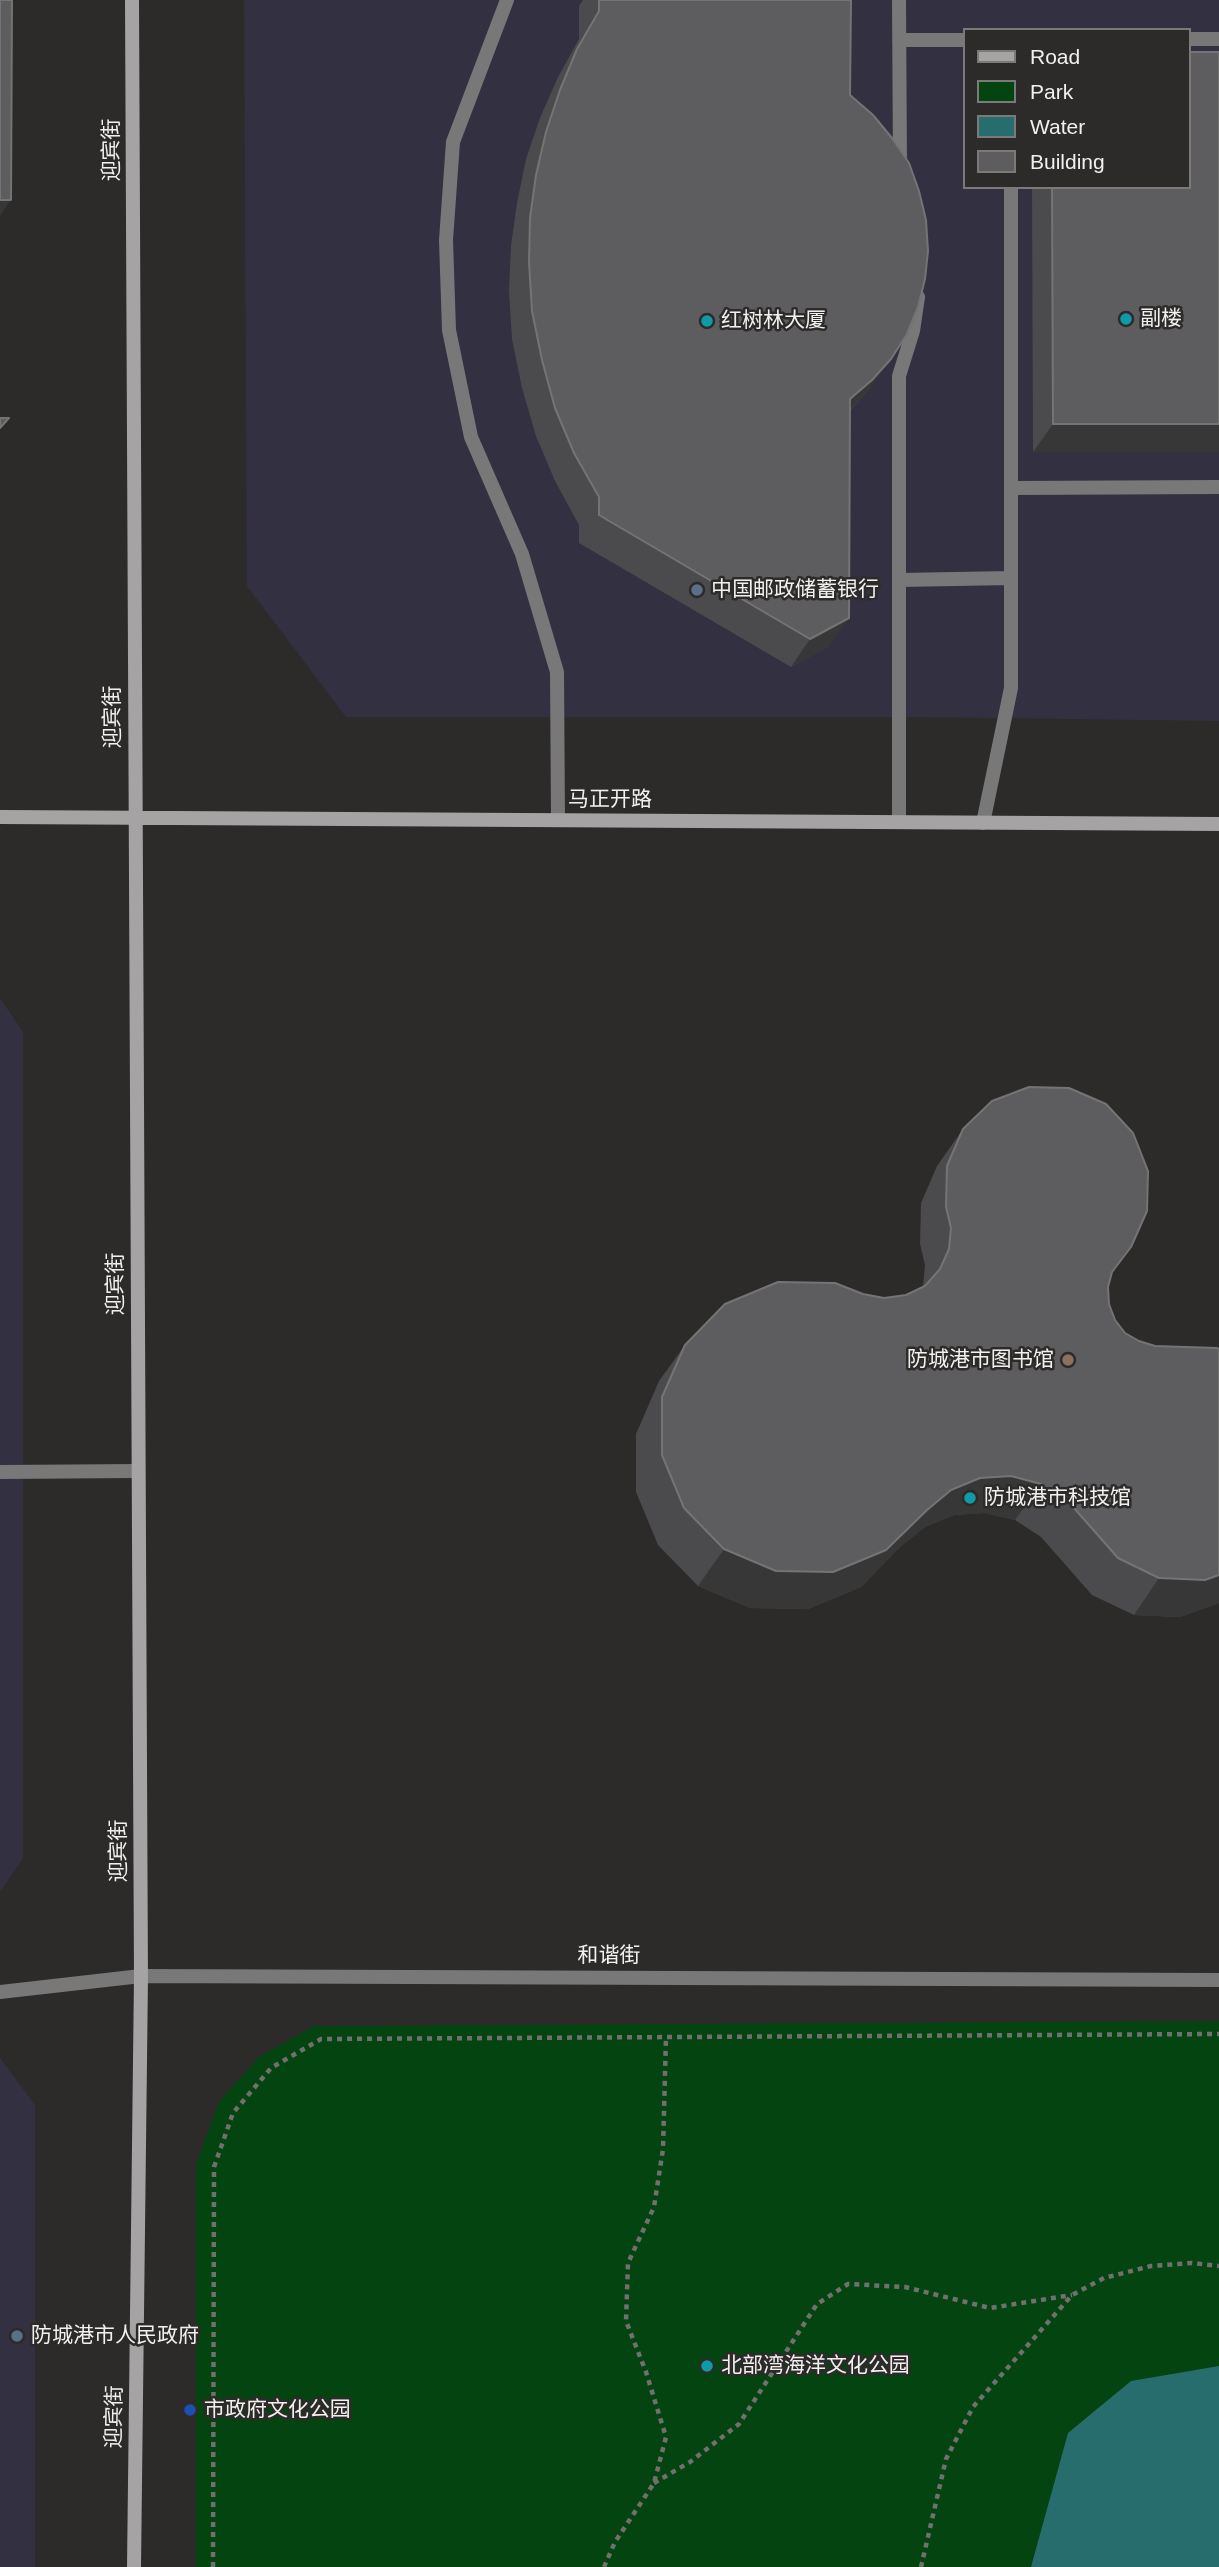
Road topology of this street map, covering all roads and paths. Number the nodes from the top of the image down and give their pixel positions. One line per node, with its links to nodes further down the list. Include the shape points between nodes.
1 (132, 0): 16 (main road, 迎宾街)
2 (507, 0): 17 (street, via 453,142 446,240 449,330 471,437 522,554 557,672)
3 (899, 0): 6 (street)
4 (1191, 39): 5 (street)
5 (1219, 39)
6 (899, 40): 7 (street); 8 (street, via 899,164)
7 (964, 40)
8 (903, 177)
9 (1011, 189): 12 (street)
10 (920, 280): 14 (street, via 914,331 899,376)
11 (1219, 487): 12 (street)
12 (1012, 488): 13 (street)
13 (1011, 578): 14 (street); 19 (street, via 1011,688)
14 (899, 580): 18 (street)
15 (0, 817): 16 (main road, 马正开路)
16 (135, 818): 17 (main road, 马正开路); 21 (main road, 迎宾街)
17 (558, 820): 18 (main road, 马正开路)
18 (899, 822): 19 (main road, 马正开路)
19 (983, 823): 20 (main road, 马正开路)
20 (1219, 824)
21 (138, 1471): 22 (street); 23 (main road, 迎宾街)
22 (0, 1472)
23 (141, 1976): 24 (street, 和谐街); 25 (street, 和谐街); 31 (main road, 迎宾街)
24 (1219, 1980)
25 (0, 1992)
26 (1219, 2034): 27 (path)
27 (666, 2037): 30 (path, via 663,2150 654,2207 628,2263 625,2322 666,2437); 32 (path, via 321,2039 263,2077 233,2113 214,2167)
28 (1219, 2266): 29 (path, via 1151,2266 1104,2278)
29 (1072, 2295): 30 (path, via 990,2308 905,2287 848,2284 817,2304 739,2424); 34 (path, via 973,2407 946,2459)
30 (654, 2483): 33 (path)
31 (134, 2567)
32 (213, 2567)
33 (604, 2567)
34 (921, 2567)

